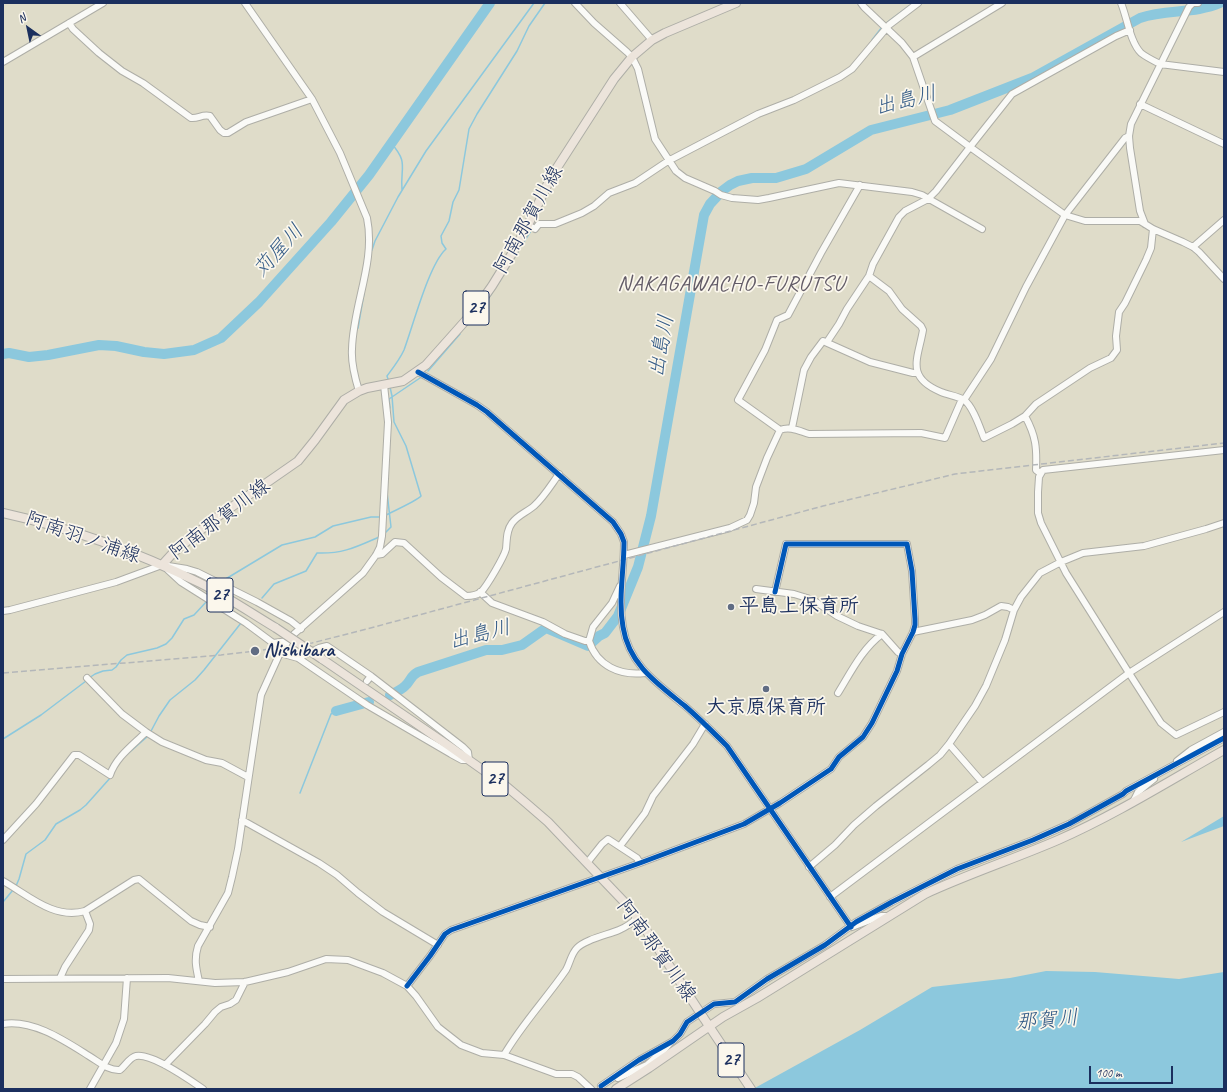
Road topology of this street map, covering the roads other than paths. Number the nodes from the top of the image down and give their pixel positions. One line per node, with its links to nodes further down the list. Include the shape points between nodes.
1 (103, 3): 11 (street)
2 (245, 3): 20 (street)
3 (575, 3): 16 (street)
4 (620, 3): 14 (street)
5 (736, 3): 14 (main road, 阿南那賀川線 / 27)
6 (861, 3): 12 (street)
7 (918, 3): 12 (street)
8 (1002, 3): 15 (street)
9 (1121, 3): 13 (street)
10 (1198, 3): 18 (street, via 1189,7)
11 (69, 23): 17 (street); 20 (street, via 72,29 122,71 191,118 210,116 224,133 246,122)
12 (884, 27): 15 (street); 25 (street, via 852,69 794,100 758,114)
13 (1130, 29): 18 (street, via 1135,45 1141,53); 24 (street, via 1017,90)
14 (652, 40): 16 (main road, 阿南那賀川線 / 27)
15 (913, 57): 24 (street, via 938,124)
16 (632, 58): 25 (street, via 638,69 655,139); 31 (main road, 阿南那賀川線 / 27, via 614,79 551,177)
17 (3, 62)
18 (1160, 64): 19 (street); 21 (street)
19 (1224, 72)
20 (312, 100): 41 (street, via 359,196 369,228 369,244 351,350)
21 (1140, 104): 22 (street, via 1131,124); 23 (street)
22 (1129, 136): 28 (street); 30 (street, via 1140,211)
23 (1224, 144)
24 (970, 147): 27 (street); 28 (street)
25 (667, 160): 26 (street, via 685,178 732,198 758,200 839,183); 31 (street, via 635,183 609,193 582,213 555,224 539,224 535,229)
26 (860, 186): 27 (street, via 912,192); 45 (street, via 788,315 777,320 765,350 738,400)
27 (928, 199): 32 (street); 35 (street, via 899,217)
28 (1065, 215): 30 (street, via 1085,221 1131,220); 42 (street, via 991,359)
29 (1224, 220): 34 (street)
30 (1145, 224): 33 (street)
31 (530, 227): 38 (main road, 阿南那賀川線 / 27, via 475,310)
32 (982, 229)
33 (1153, 229): 34 (street); 43 (street, via 1146,260 1118,312 1117,350 1111,358 1090,368 1036,404)
34 (1194, 248): 36 (street)
35 (869, 276): 37 (street); 39 (street, via 889,291 902,309 921,326 923,330 915,362)
36 (1224, 279)
37 (827, 342): 39 (street, via 870,362); 44 (street, via 823,341 804,370)
38 (418, 372): 40 (main road, 阿南那賀川線 / 27); 48 (street, via 478,405)
39 (918, 373): 42 (street, via 932,388)
40 (384, 385): 41 (main road, 阿南那賀川線 / 27); 51 (street, via 388,422 382,536)
41 (359, 391): 54 (main road, 阿南那賀川線 / 27, via 344,400 298,461 213,520 173,552)
42 (963, 400): 43 (street, via 976,418 984,438); 44 (street, via 945,438 921,433 809,434)
43 (1025, 416): 47 (street, via 1036,441 1036,470)
44 (792, 428): 45 (street)
45 (780, 430): 52 (street, via 756,487 754,503 747,520 730,528)
46 (1224, 450): 47 (street, via 1048,469)
47 (1040, 473): 53 (street, via 1038,513)
48 (559, 474): 52 (street, via 613,522 624,542); 57 (street, via 534,506 511,524 503,557)
49 (3, 513): 54 (main road, 阿南羽ノ浦線, via 86,535)
50 (1224, 522): 53 (street, via 1206,530 1144,546 1084,553)
51 (376, 555): 57 (street, via 382,554 395,542 404,543 466,596); 63 (street, via 354,582)
52 (624, 555): 55 (street)
53 (1061, 562): 59 (street, via 1040,573); 72 (street)
54 (162, 565): 60 (street, via 116,582); 63 (street, via 187,569 221,583); 66 (street, via 181,582 273,643); 82 (main road, 阿南那賀川線 / 27, bridge, via 201,584 276,628)
55 (622, 583): 67 (street, via 612,603 593,627); 71 (street, via 623,627 627,644)
56 (756, 589): 58 (street)
57 (480, 592): 67 (street, via 492,603 543,622 565,634)
58 (775, 592): 64 (street, via 786,544 907,544 912,571 915,619); 65 (street, via 808,598 837,616)
59 (1014, 610): 64 (street, via 1001,606 972,620); 80 (street, via 986,686)
60 (3, 611)
61 (1222, 614): 62 (street); 72 (street)
62 (1224, 621)
63 (301, 629): 66 (street)
64 (913, 632): 69 (street)
65 (882, 634): 69 (street); 74 (street, via 871,642)
66 (288, 641): 68 (street)
67 (589, 641): 71 (street, via 597,657 606,664 625,673)
68 (280, 653): 70 (street); 84 (street, via 261,695)
69 (902, 654): 87 (street, via 884,699 863,736 817,780)
70 (298, 658): 82 (street, via 357,694 364,703 462,760); 82 (street, via 327,646 463,747 468,752)
71 (645, 673): 76 (street)
72 (1129, 673): 75 (street, via 1161,723 1176,735); 85 (street)
73 (89, 680): 78 (street, via 122,714)
74 (838, 693)
75 (1224, 712)
76 (705, 724): 87 (street, via 727,746); 90 (street)
77 (1224, 732): 83 (street, via 1191,750)
78 (149, 734): 84 (street, via 206,760 222,763); 89 (street, via 118,760 110,775 79,755 74,755 36,804)
79 (1224, 738): 83 (street)
80 (949, 744): 85 (street); 93 (street, via 940,755 854,825)
81 (1224, 750): 86 (main road)
82 (469, 760): 91 (main road, 阿南那賀川線 / 27, via 548,822)
83 (1163, 772): 86 (street, via 1138,792); 101 (street, via 1069,824 957,869 920,887 856,922)
84 (248, 777): 88 (street)
85 (982, 782): 96 (street)
86 (1134, 800): 98 (main road, via 1057,840 925,894)
87 (770, 809): 92 (street, via 744,824); 93 (street)
88 (242, 820): 100 (street, via 229,888); 102 (street, via 320,863 383,912)
89 (3, 840)
90 (620, 846): 91 (street, via 608,839); 92 (street, via 637,858)
91 (587, 863): 94 (main road, 阿南那賀川線 / 27)
92 (640, 864): 94 (street)
93 (810, 867): 96 (street)
94 (600, 878): 99 (main road, 阿南那賀川線 / 27); 102 (street, via 451,930)
95 (3, 881): 97 (street, via 37,903 60,912 70,914)
96 (830, 897): 101 (street)
97 (85, 911): 100 (street, via 138,879 191,921); 103 (street, via 90,924 89,930)
98 (888, 916): 101 (street, via 881,916); 110 (main road)
99 (637, 918): 110 (main road, 阿南那賀川線 / 27, bridge); 112 (street, via 621,930 585,942 577,948 567,968 516,1035)
100 (210, 927): 106 (street, via 196,953)
101 (851, 928): 111 (street, via 767,979 735,1002 714,1004 687,1022 680,1034)
102 (438, 945): 108 (street)
103 (60, 978): 104 (street); 105 (street)
104 (127, 978): 106 (street); 113 (street, via 124,1019 116,1043)
105 (3, 979)
106 (199, 981): 107 (street)
107 (245, 982): 108 (street, via 288,972 326,959 339,958 383,973); 114 (street, via 236,1000 215,1012)
108 (407, 986): 112 (street, via 438,1027 461,1045 482,1053)
109 (3, 1024): 113 (street, via 12,1023 38,1028)
110 (711, 1028): 115 (main road); 121 (main road, 阿南那賀川線 / 27)
111 (669, 1043): 115 (street); 116 (street)
112 (504, 1055): 119 (street, via 556,1074 572,1074)
113 (104, 1065): 114 (street, via 120,1070 132,1058 142,1056); 117 (street)
114 (165, 1065): 118 (street)
115 (648, 1066): 116 (street); 120 (main road)
116 (598, 1088)
117 (90, 1089)
118 (203, 1089)
119 (591, 1089)
120 (616, 1089)
121 (750, 1089)

